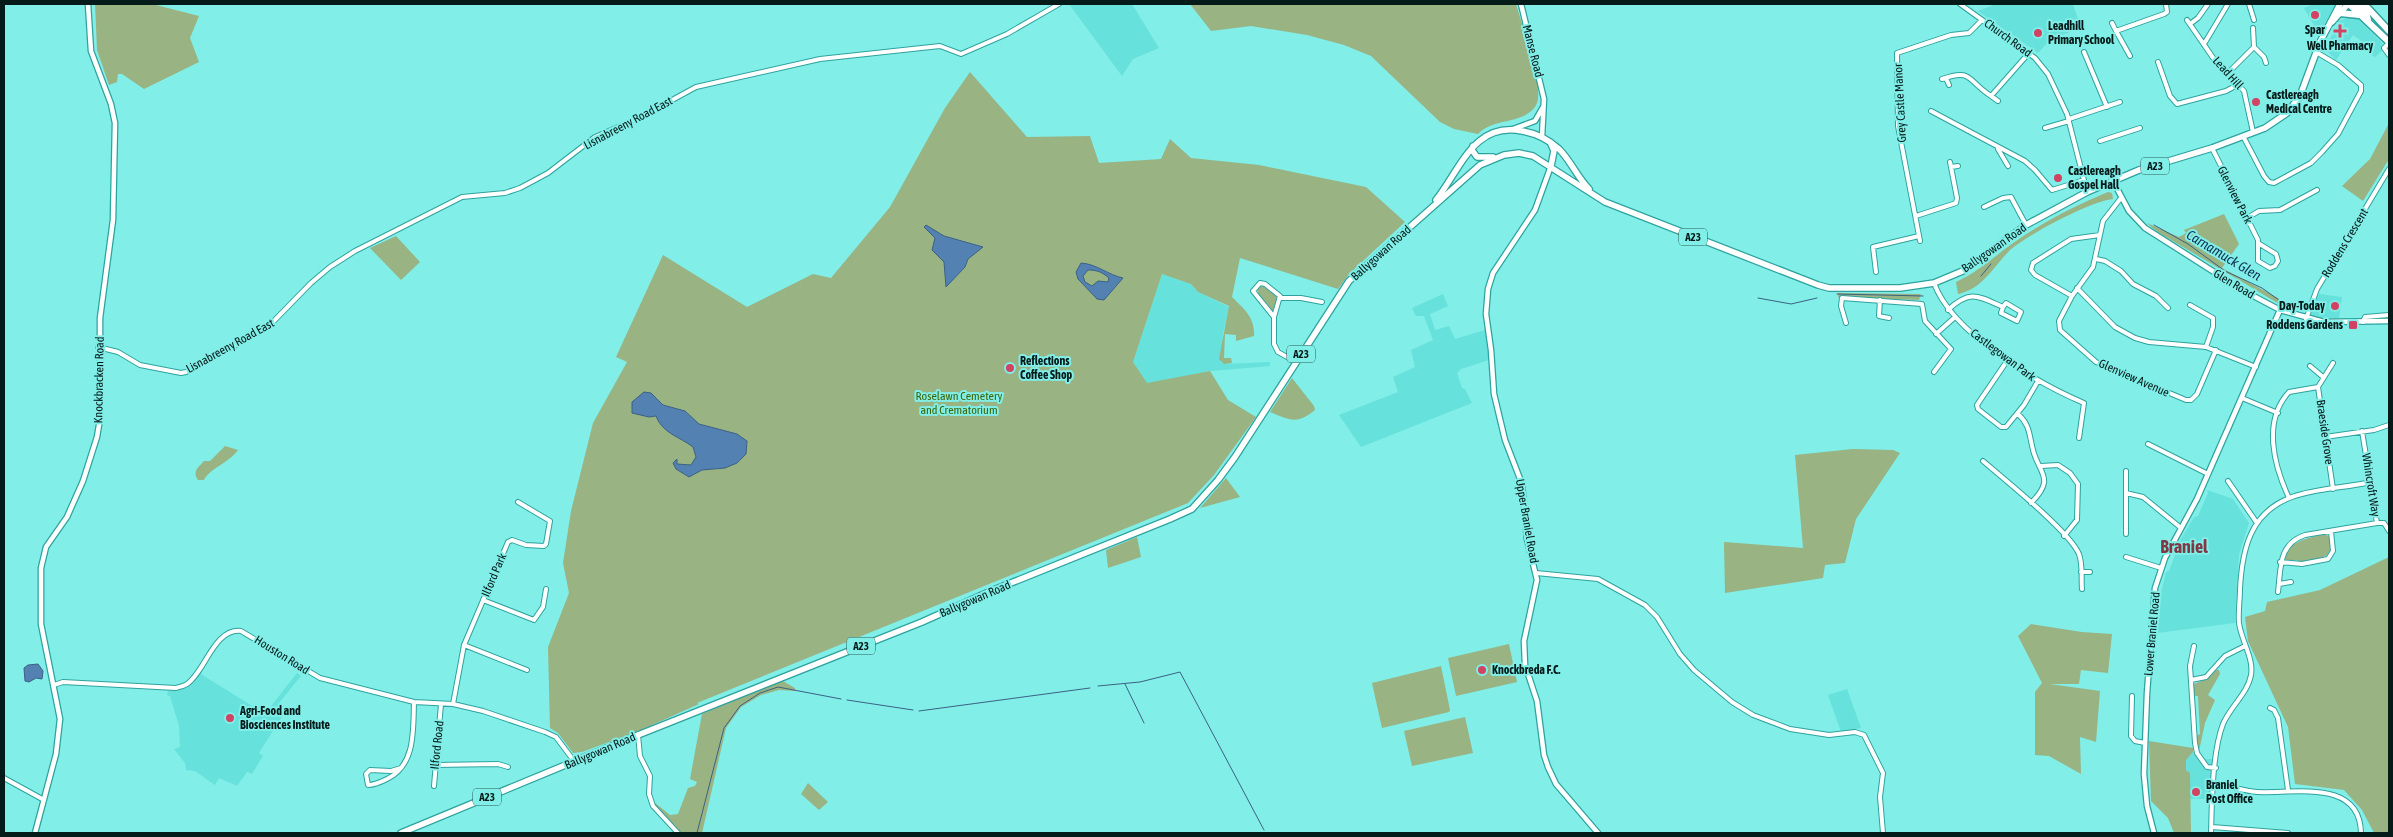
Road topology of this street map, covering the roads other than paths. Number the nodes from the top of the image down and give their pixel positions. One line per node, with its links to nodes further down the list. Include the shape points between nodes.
1 (88, 4): 97 (street, Knockbracken Road, via 91,51 111,104 116,131 113,220)
2 (1059, 4): 97 (street, Lisnabreeny Road East, via 1007,34 961,54 940,46 836,58 696,87 595,138 534,181 505,193 462,197 355,251 311,283 267,328 181,374 140,365 118,352)
3 (1521, 4): 37 (street, Manse Road)
4 (1960, 4): 15 (street, Church Road)
5 (2166, 4): 21 (street, via 2167,12)
6 (2208, 4): 24 (street, Lead Hill, via 2198,18 2189,22)
7 (2228, 4): 24 (street)
8 (2249, 4): 16 (street)
9 (2340, 4): 18 (main road, Ballygowan Road / A23)
10 (2349, 4): 13 (main road, Ballygowan Road / A23); 14 (highway)
11 (2357, 4): 17 (highway)
12 (2364, 4): 22 (highway)
13 (2340, 13): 14 (highway); 18 (main road, Ballygowan Road / A23)
14 (2360, 15): 17 (highway)
15 (1982, 20): 28 (street, Church Road); 67 (street, Grey Castle Manor, via 1969,33 1897,53 1898,126)
16 (2254, 20)
17 (2368, 20): 23 (highway)
18 (2332, 22): 27 (main road, Ballygowan Road / A23)
19 (2112, 23): 21 (street)
20 (2253, 28): 25 (street)
21 (2116, 31): 30 (street)
22 (2389, 31)
23 (2389, 42): 29 (street, via 2384,48)
24 (2204, 44): 33 (street, Lead Hill, via 2218,65)
25 (2254, 47): 32 (street); 33 (street)
26 (2084, 52): 40 (street)
27 (2316, 52): 46 (main road, Ballygowan Road / A23, via 2303,91 2293,106 2273,123); 47 (street, via 2362,85 2333,141 2311,163 2274,183 2264,176)
28 (2029, 54): 36 (street); 42 (street, Church Road, via 2048,74)
29 (2389, 55)
30 (2130, 56)
31 (2158, 62): 34 (street, via 2170,96 2177,104 2226,91)
32 (2266, 63)
33 (2228, 73): 34 (street, Lead Hill)
34 (2239, 84): 46 (street, Lead Hill, via 2246,99)
35 (1949, 85): 36 (street, via 1944,78 1964,74)
36 (1991, 96): 38 (street)
37 (1544, 99): 45 (street, via 1535,121); 48 (street, Manse Road)
38 (1998, 100)
39 (2120, 102): 40 (street)
40 (2107, 107): 42 (street)
41 (1931, 111): 53 (street)
42 (2069, 120): 43 (street); 59 (street, Church Road)
43 (2044, 128)
44 (2140, 128): 49 (street)
45 (1510, 129): 48 (main road, Ballygowan Road / A23); 51 (main road, Ballygowan Road / A23, via 1490,134)
46 (2253, 132): 47 (main road, Ballygowan Road / A23)
47 (2243, 136): 52 (main road, Ballygowan Road / A23)
48 (1542, 137): 50 (main road, Ballygowan Road / A23)
49 (2100, 141)
50 (1550, 142): 55 (main road, via 1554,151); 63 (main road, Ballygowan Road / A23, via 1564,154)
51 (1473, 146): 54 (main road, A23, via 1474,154 1480,158); 66 (main road, Ballygowan Road / A23)
52 (2212, 148): 60 (main road, Ballygowan Road / A23); 68 (street, Glenview Park)
53 (1998, 149): 57 (street); 59 (street, via 2030,165 2052,190)
54 (1500, 156): 55 (main road, Ballygowan Road / A23, via 1519,153); 66 (main road, Ballygowan Road / A23, via 1480,165)
55 (1548, 164): 63 (main road, Ballygowan Road / A23); 139 (street, Upper Braniel Road, via 1548,178 1528,222 1498,263 1489,282 1486,299 1494,394 1505,440 1522,484 1527,539)
56 (1958, 166): 67 (street, via 1950,165 1956,203)
57 (2008, 166)
58 (2389, 169): 91 (street, Roddens Crescent, via 2317,289)
59 (2084, 180): 62 (street, Church Road)
60 (2113, 180): 62 (main road, Ballygowan Road / A23); 64 (street, Glen Road)
61 (2317, 190): 68 (street, via 2280,210 2259,211)
62 (2087, 192): 69 (main road, Ballygowan Road / A23)
63 (1595, 195): 76 (main road, Ballygowan Road / A23, via 1674,230 1829,288 1900,288)
64 (2121, 198): 70 (street, Glenview Avenue, via 2103,221); 86 (street, Glen Road, via 2135,219 2155,236)
65 (1984, 207): 69 (street, via 2011,197)
66 (1429, 209): 100 (main road, Ballygowan Road / A23, via 1349,280)
67 (1916, 216): 73 (street, Grey Castle Manor, via 1920,239 1873,247)
68 (2247, 218): 71 (street, Glenview Park)
69 (2026, 225): 76 (main road, Ballygowan Road / A23, via 1965,270)
70 (2100, 235): 72 (street, Glenview Avenue); 78 (street, via 2071,239 2033,263 2031,270 2035,275)
71 (2258, 243): 71 (street, Glenview Park, via 2259,262 2270,268 2275,266 2278,261 2276,254)
72 (2096, 259): 77 (street, Glenview Avenue); 84 (street, via 2121,271 2133,284 2156,296)
73 (1874, 261): 74 (street); 75 (street)
74 (1867, 262)
75 (1876, 272)
76 (1934, 283): 85 (street, Castlegowan Park)
77 (2077, 288): 78 (street, Glenview Avenue); 96 (street, via 2115,326 2135,338)
78 (2072, 296): 98 (street, Glenview Avenue, via 2058,324 2062,332 2096,362 2182,400 2190,400 2197,394)
79 (1280, 298): 81 (street); 88 (street); 88 (street, via 1265,284 1260,283 1253,291)
80 (1880, 300): 90 (street, via 1879,316); 94 (street, via 1842,298); 95 (street, via 1922,304 1925,320)
81 (1322, 302)
82 (2190, 305): 96 (street, via 2213,318)
83 (2003, 307): 83 (street, via 2006,303 2021,312 2017,321 2001,312); 85 (street, via 1975,296 1962,299)
84 (2168, 308)
85 (1948, 310): 89 (street, Castlegowan Park)
86 (2280, 310): 91 (street, Glen Road); 103 (street, Lower Braniel Road)
87 (2389, 315): 93 (street, via 2366,317)
88 (1274, 316): 100 (street, via 1274,344 1278,352)
89 (1955, 317): 95 (street); 99 (street, Castlegowan Park)
90 (1889, 318)
91 (2306, 318): 93 (street, Glen Road, via 2324,322)
92 (2389, 321): 93 (street, Glen Road)
93 (2362, 322)
94 (1846, 323)
95 (1936, 334): 104 (street, via 1951,349)
96 (2206, 346): 98 (street)
97 (98, 347): 153 (street, Knockbracken Road, via 100,420 91,462 67,517 46,547 41,568 41,624)
98 (2216, 350): 103 (street)
99 (2007, 361): 106 (street, Castlegowan Park); 110 (street, via 1977,405 2001,427 2006,427)
100 (1296, 362): 159 (main road, Ballygowan Road / A23, via 1235,457 1192,509 922,622)
101 (2333, 363): 105 (street, Braeside Grove)
102 (2310, 366): 105 (street)
103 (2256, 367): 108 (street, Lower Braniel Road)
104 (1934, 372)
105 (2323, 377): 107 (street, Braeside Grove)
106 (2038, 381): 110 (street); 112 (street, Castlegowan Park, via 2084,403)
107 (2318, 387): 109 (street, via 2290,392); 115 (street, Braeside Grove)
108 (2242, 398): 109 (street); 121 (street, Lower Braniel Road)
109 (2278, 413): 126 (street, via 2272,434 2279,472)
110 (2018, 414): 119 (street, via 2029,428 2034,454)
111 (2389, 425): 114 (street)
112 (2080, 430): 113 (street); 116 (street, Castlegowan Park)
113 (2087, 430)
114 (2362, 431): 115 (street); 123 (street, Whincroft Way)
115 (2325, 437): 124 (street, Braeside Grove)
116 (2079, 438)
117 (2148, 444): 121 (street)
118 (1983, 461): 128 (street)
119 (2042, 466): 128 (street, via 2043,484); 135 (street, via 2052,464 2064,468 2078,484 2077,520)
120 (2126, 471): 125 (street)
121 (2208, 474): 131 (street, Lower Braniel Road)
122 (2228, 481): 129 (street)
123 (2371, 482): 124 (street); 130 (street, Whincroft Way)
124 (2333, 488): 126 (street)
125 (2126, 493): 131 (street, via 2143,497); 134 (street)
126 (2289, 498): 129 (street)
127 (518, 502): 147 (street, Ilford Park, via 550,521 546,544 535,546 509,541)
128 (2031, 503): 135 (street)
129 (2257, 523): 150 (street, via 2246,544 2242,562 2239,616)
130 (2377, 523): 132 (street); 133 (street, Whincroft Way, via 2384,523)
131 (2181, 528): 138 (street, Lower Braniel Road)
132 (2331, 531): 137 (street, via 2300,537 2285,549); 137 (street, via 2333,551 2328,559 2302,564)
133 (2389, 531)
134 (2126, 534)
135 (2064, 536): 140 (street, via 2078,553)
136 (2126, 557): 138 (street)
137 (2280, 562): 143 (street)
138 (2161, 568): 160 (street, Lower Braniel Road, via 2152,613)
139 (1536, 572): 175 (street, Upper Braniel Road, via 1523,649 1537,701 1544,755 1556,784); 176 (street, via 1598,578 1646,605 1694,670 1753,715 1790,729 1829,735 1855,732 1864,735 1883,772 1880,796)
140 (2081, 572): 141 (street); 145 (street)
141 (2090, 572)
142 (2291, 582): 143 (street)
143 (2279, 584): 146 (street)
144 (546, 589): 147 (street, via 543,607 534,620)
145 (2082, 589)
146 (2278, 592)
147 (483, 600): 148 (street, Ilford Park)
148 (464, 645): 151 (street); 157 (street, Ilford Park)
149 (2194, 646): 152 (street)
150 (2245, 646): 152 (street, via 2225,656 2206,677); 165 (street, via 2251,675 2221,730)
151 (527, 670)
152 (2191, 680): 165 (street, via 2196,748 2206,766)
153 (54, 685): 155 (street, Houston Road, via 63,682 170,688 186,685 212,649 228,633 236,630 247,633 320,678); 170 (street, Knockbracken Road, via 60,716)
154 (2132, 696): 160 (street, via 2131,736 2135,741)
155 (414, 702): 156 (street, Houston Road); 164 (street, via 414,726)
156 (441, 704): 157 (street, Houston Road); 162 (street, Ilford Road)
157 (453, 704): 161 (street, Houston Road, via 513,720 551,735)
158 (2270, 708): 169 (street, via 2278,718)
159 (638, 735): 161 (main road, Ballygowan Road / A23); 174 (street, via 640,756 650,776 649,794 653,806)
160 (2145, 743): 177 (street, Lower Braniel Road, via 2145,791)
161 (574, 761): 173 (main road, Ballygowan Road / A23)
162 (435, 765): 163 (street, via 498,764); 168 (street, Ilford Road)
163 (508, 767)
164 (402, 768): 164 (street, via 394,775 368,784 368,771)
165 (2216, 768): 167 (street)
166 (4, 778): 170 (street)
167 (2215, 784): 169 (street, via 2258,792); 171 (street)
168 (434, 786)
169 (2288, 790): 181 (street, via 2336,795 2351,803 2357,813)
170 (44, 800): 172 (street, Knockbracken Road)
171 (2212, 827): 178 (street); 179 (street)
172 (35, 833)
173 (401, 833)
174 (678, 833)
175 (1598, 833)
176 (1884, 833)
177 (2154, 833)
178 (2212, 833)
179 (2278, 833): 180 (street)
180 (2288, 833)
181 (2361, 833)

